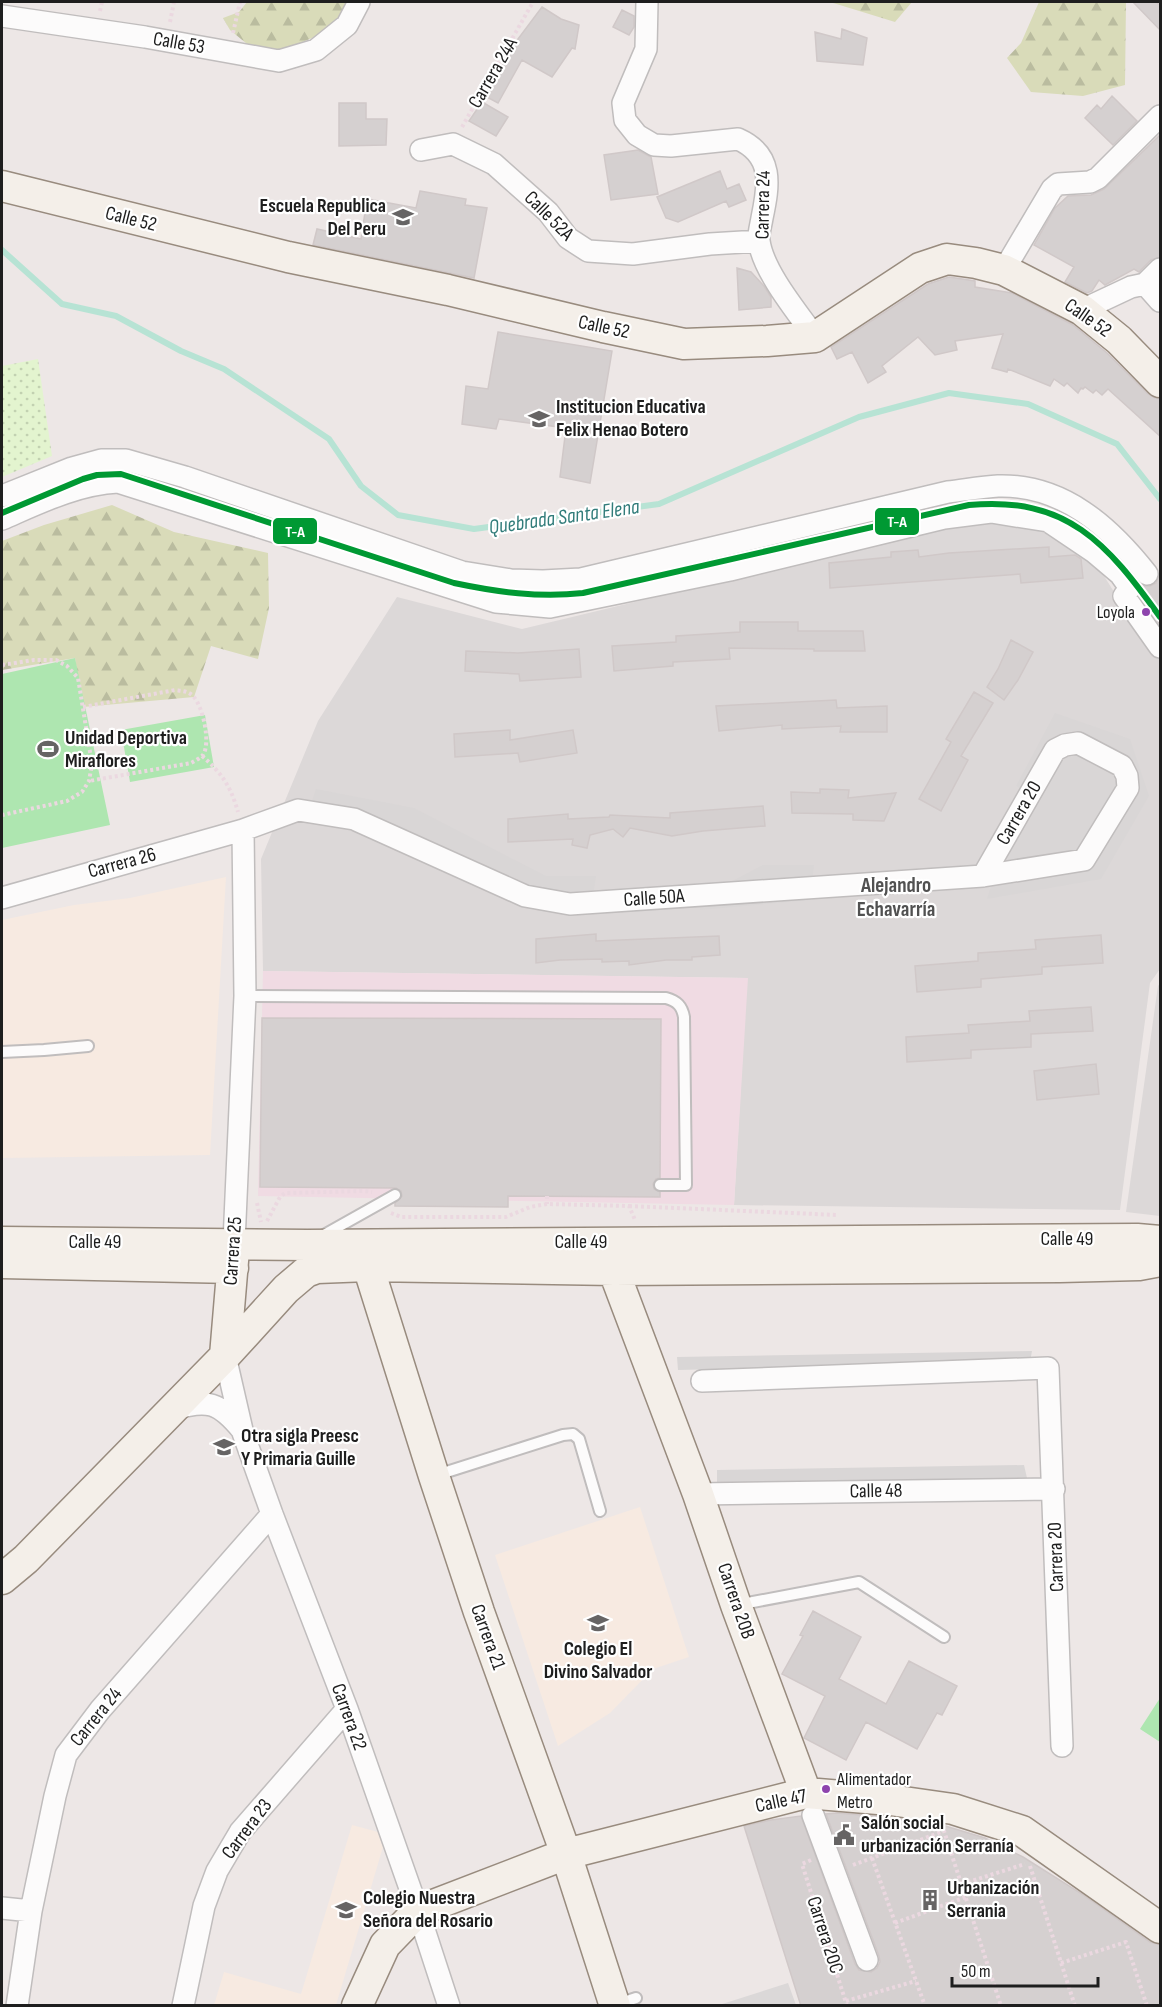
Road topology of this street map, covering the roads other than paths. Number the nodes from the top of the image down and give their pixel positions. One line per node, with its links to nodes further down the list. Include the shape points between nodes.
1 (359, 2): 3 (street, Calle 53, via 347,25 316,50 279,60)
2 (647, 2): 7 (street, Carrera 24, via 646,49 623,104 625,120 637,135 654,145 738,139 754,148 761,155 768,177)
3 (2, 16)
4 (1161, 116): 9 (street, via 1098,178 1058,184 1052,189)
5 (421, 150): 7 (street, Calle 52A, via 453,144 494,164 548,212 568,238 588,251 633,254)
6 (2, 186): 13 (street, Calle 52, via 288,257 684,344)
7 (759, 241): 13 (street, Carrera 24, via 779,286)
8 (1161, 269): 10 (street)
9 (1004, 270): 12 (street, Calle 52); 13 (street, Calle 52, via 947,259 932,263)
10 (1145, 285): 11 (street); 12 (street, via 1131,287)
11 (1161, 301)
12 (1082, 310): 14 (street, Calle 52)
13 (815, 336)
14 (1161, 382)
15 (2, 496): 17 (street, via 72,468 101,460 126,460 462,572 543,581 581,579 948,492 1000,486 1056,496 1093,517)
16 (2, 519): 18 (street, via 72,490 118,482 496,602 550,607 730,570 944,518 991,512 1048,520 1095,552 1130,588 1124,596)
17 (1147, 574)
18 (1161, 647)
19 (243, 830): 21 (street, Calle 50A, via 298,810 354,819 525,896 570,904); 22 (street, Carrera 26); 23 (street, Carrera 25)
20 (1084, 860): 21 (street, Calle 50A); 21 (street, Carrera 20, via 1128,788 1122,766 1078,743 1054,750)
21 (983, 876)
22 (2, 898)
23 (244, 996): 26 (lane, via 673,1000 684,1017 686,1185); 32 (street, Carrera 25)
24 (88, 1046): 25 (lane)
25 (2, 1052)
26 (660, 1185)
27 (395, 1195): 33 (lane)
28 (1161, 1241): 31 (street, Calle 49, via 1137,1239)
29 (2, 1242): 32 (street, Calle 49)
30 (602, 1242): 31 (street, Calle 49); 33 (street, Calle 49); 38 (street, Carrera 20B)
31 (1015, 1253): 34 (street, Calle 49, via 1139,1266); 38 (street, Calle 49)
32 (233, 1255): 33 (street, Calle 49); 37 (street, Calle 49); 39 (street, Carrera 25)
33 (317, 1255): 36 (street, Calle 49); 40 (street, via 306,1272)
34 (1161, 1261)
35 (2, 1263): 37 (street, Calle 49)
36 (368, 1266): 38 (street, Calle 49); 44 (street, Carrera 21)
37 (178, 1267): 39 (street, via 202,1283)
38 (614, 1270): 46 (street, Carrera 20B)
39 (227, 1324): 40 (street, Carrera 25)
40 (225, 1356): 42 (street); 43 (street, Carrera 22)
41 (702, 1381): 45 (street, Carrera 20, via 1048,1368)
42 (173, 1409): 43 (street, Carrera 22, via 195,1403 214,1405); 49 (street)
43 (242, 1430): 48 (street, Carrera 22)
44 (434, 1476): 47 (lane, via 573,1434 579,1439); 55 (street, Carrera 21)
45 (1054, 1489): 46 (street, Calle 48); 53 (street, Carrera 20)
46 (698, 1494): 50 (street, Carrera 20B)
47 (600, 1511)
48 (272, 1514): 52 (street, Carrera 22); 57 (street, Carrera 24, via 100,1710 66,1755)
49 (2, 1579)
50 (736, 1605): 51 (lane, via 859,1582); 54 (street, Carrera 20B)
51 (944, 1636)
52 (347, 1709): 58 (street, Carrera 22); 63 (street, Carrera 23, via 240,1832 217,1872 204,1906)
53 (1062, 1746)
54 (809, 1804): 55 (street, Calle 47); 59 (street, Calle 47, via 890,1800 954,1809 1022,1832); 60 (street, Carrera 20B)
55 (566, 1854): 58 (street, Calle 47); 61 (street, Carrera 21)
56 (2, 1908): 57 (street)
57 (31, 1911): 62 (street, Carrera 24)
58 (418, 1911): 64 (street, via 385,1945); 65 (street, Carrera 22)
59 (1161, 1928)
60 (867, 1960)
61 (622, 2003)
62 (17, 2006)
63 (183, 2006)
64 (357, 2006)
65 (448, 2006)

